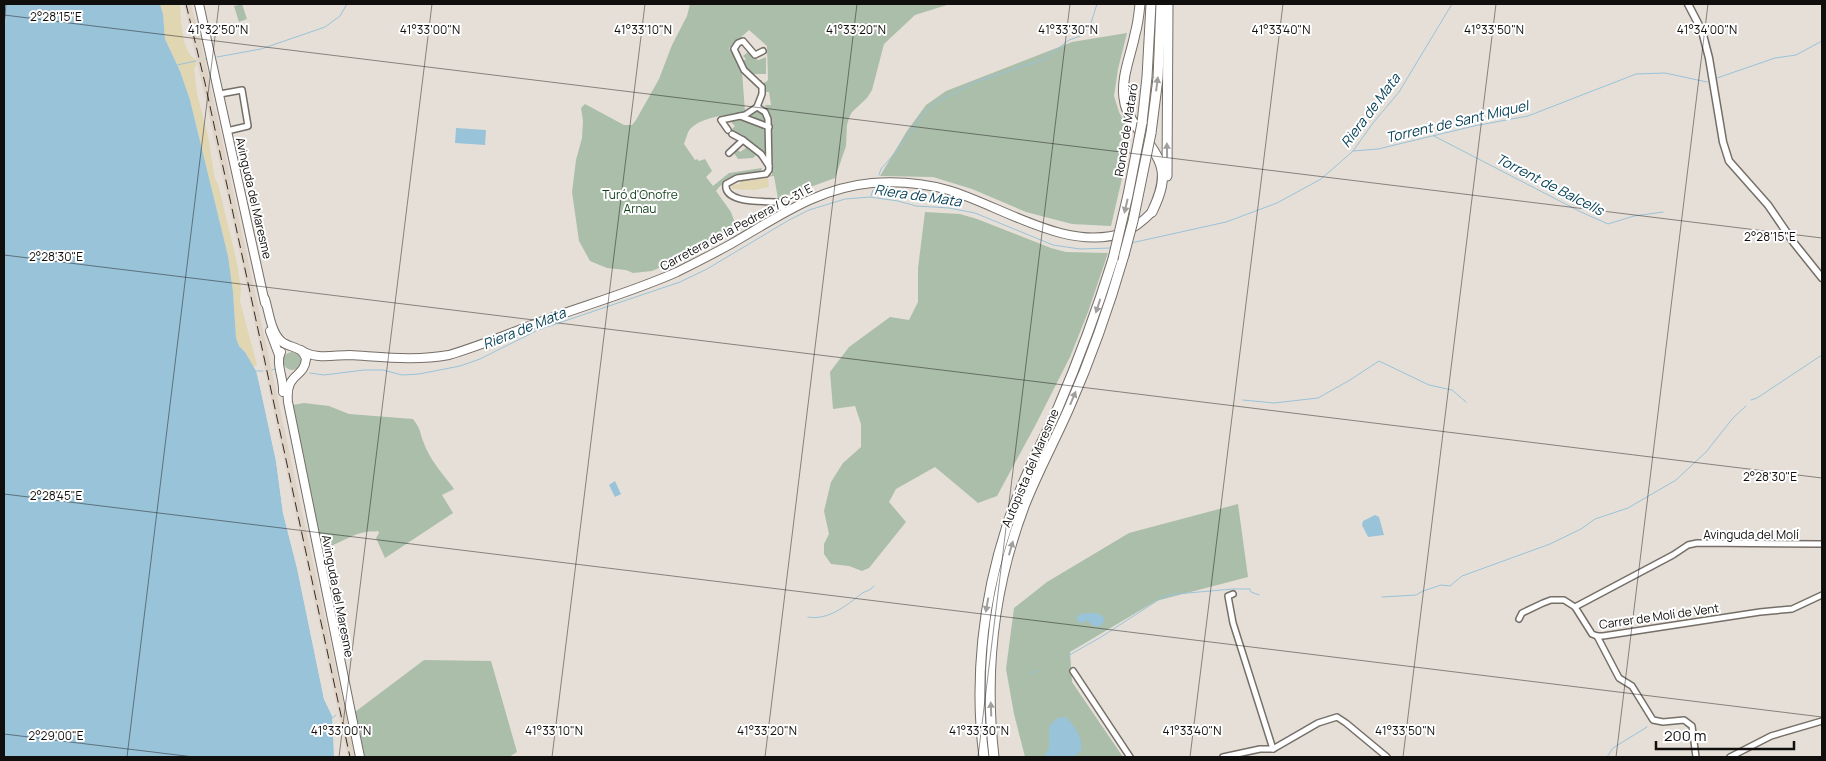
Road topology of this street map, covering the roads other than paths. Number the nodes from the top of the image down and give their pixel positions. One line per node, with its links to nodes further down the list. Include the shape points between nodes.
1 (199, 4): 8 (main road, Avinguda del Maresme)
2 (1140, 4): 19 (highway, via 1123,97 1127,112 1162,166 1163,184)
3 (1151, 4): 21 (highway, Ronda de Mataró, one-way to 21, bridge, via 1142,123)
4 (1161, 4): 20 (highway, Ronda de Mataró, one-way to 4, bridge, via 1151,133 1158,78)
5 (1168, 4): 19 (highway, one-way to 5, via 1164,192 1168,172)
6 (1688, 4): 22 (street, via 1702,31 1709,58 1725,152)
7 (763, 51): 9 (street, via 755,55 743,41 738,42 734,49 744,70 763,91)
8 (220, 94): 13 (main road, Avinguda del Maresme); 13 (street, Avinguda del Maresme, via 242,90 248,126)
9 (757, 107): 10 (street); 11 (street, via 767,115)
10 (740, 116): 11 (street); 12 (street, via 721,120)
11 (769, 128): 17 (street)
12 (728, 130)
13 (228, 131): 23 (main road, Avinguda del Maresme)
14 (732, 134): 15 (street)
15 (743, 140): 16 (street); 17 (street)
16 (730, 153)
17 (770, 166): 18 (street, via 766,174 737,178 726,184 726,191 739,199 777,202)
18 (786, 212): 19 (main road, Carretera de la Pedrera / C-31 E, via 826,193 884,182 948,190 1030,224 1077,236 1113,236 1132,229); 27 (main road, Carretera de la Pedrera / C-31 E, via 729,245 640,287 449,355 425,359)
19 (1152, 212)
20 (1124, 255): 43 (highway, Autopista del Maresme, one-way to 20, via 990,672 994,624 1009,554 1025,504 1093,349)
21 (1113, 259): 42 (highway, Autopista del Maresme, one-way to 42, via 1092,325 1014,505 1000,549 986,612 980,666)
22 (1822, 278)
23 (265, 299): 24 (main road, Avinguda del Maresme, via 277,336); 26 (main road, Avinguda del Maresme, via 268,322)
24 (292, 347): 25 (main road); 26 (main road)
25 (301, 350): 27 (main road, via 309,355); 28 (main road, via 305,356)
26 (279, 355): 29 (main road)
27 (327, 356): 28 (main road)
28 (304, 367): 30 (main road)
29 (281, 369): 30 (main road, via 287,374); 31 (main road, Avinguda del Maresme, via 284,403)
30 (298, 373): 31 (main road, Avinguda del Maresme, via 290,381 287,392)
31 (295, 440): 41 (main road, Avinguda del Maresme)
32 (1822, 544): 35 (street, Avinguda del Molí, via 1688,545)
33 (1233, 594): 40 (street, via 1228,596 1233,623)
34 (1822, 595): 37 (street, Carrer de Molí de Vent, via 1792,609)
35 (1575, 607): 36 (street, via 1564,600 1551,600); 37 (street, Carrer de Molí de Vent, via 1592,634)
36 (1518, 619)
37 (1597, 636): 47 (street, via 1619,678 1632,686 1654,720 1684,720 1692,726)
38 (1073, 672): 44 (street)
39 (1822, 721): 48 (street, via 1771,736)
40 (1273, 749): 45 (street); 46 (street, via 1318,723 1337,718)
41 (360, 757)
42 (984, 757)
43 (994, 757)
44 (1130, 757)
45 (1223, 757)
46 (1387, 757)
47 (1696, 757)
48 (1730, 757)

